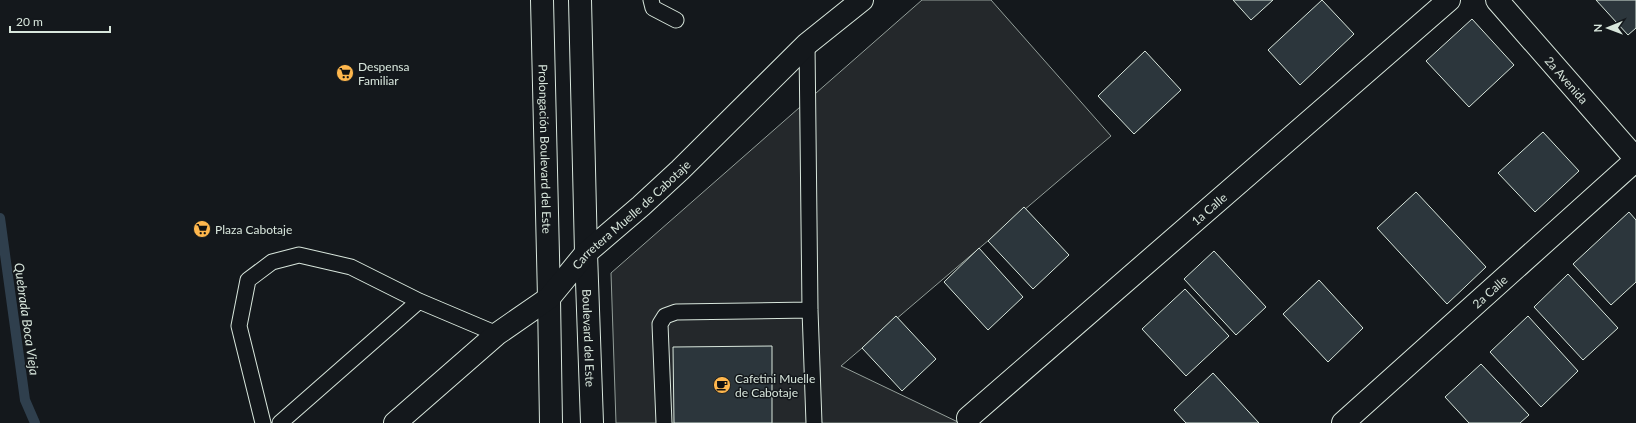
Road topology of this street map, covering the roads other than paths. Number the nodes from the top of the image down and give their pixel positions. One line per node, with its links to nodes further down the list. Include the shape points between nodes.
1 (542, 0): 11 (street, Prolongación Boulevard del Este)
2 (580, 0): 10 (street)
3 (651, 0): 7 (lane, via 653,8)
4 (862, 0): 8 (street, Carretera Muelle de Cabotaje)
5 (1449, 0): 15 (street, 1a Calle)
6 (1497, 0): 9 (street, 2a Avenida)
7 (676, 20)
8 (807, 44): 10 (street, Carretera Muelle de Cabotaje, via 674,176); 13 (lane)
9 (1636, 160): 23 (street, 2a Calle)
10 (586, 253): 11 (street, Carretera Muelle de Cabotaje); 20 (street, Boulevard del Este)
11 (549, 298): 14 (street, Carretera Muelle de Cabotaje); 19 (street)
12 (419, 301): 14 (lane); 16 (lane, via 351,267 299,255 272,262 248,280 239,326); 17 (lane)
13 (810, 310): 21 (lane, via 676,312 666,316 660,324); 22 (lane)
14 (497, 334): 18 (street, Carretera Muelle de Cabotaje)
15 (968, 418)
16 (263, 423)
17 (280, 423)
18 (395, 423)
19 (551, 423)
20 (592, 423)
21 (664, 423)
22 (814, 423)
23 (1343, 423)

